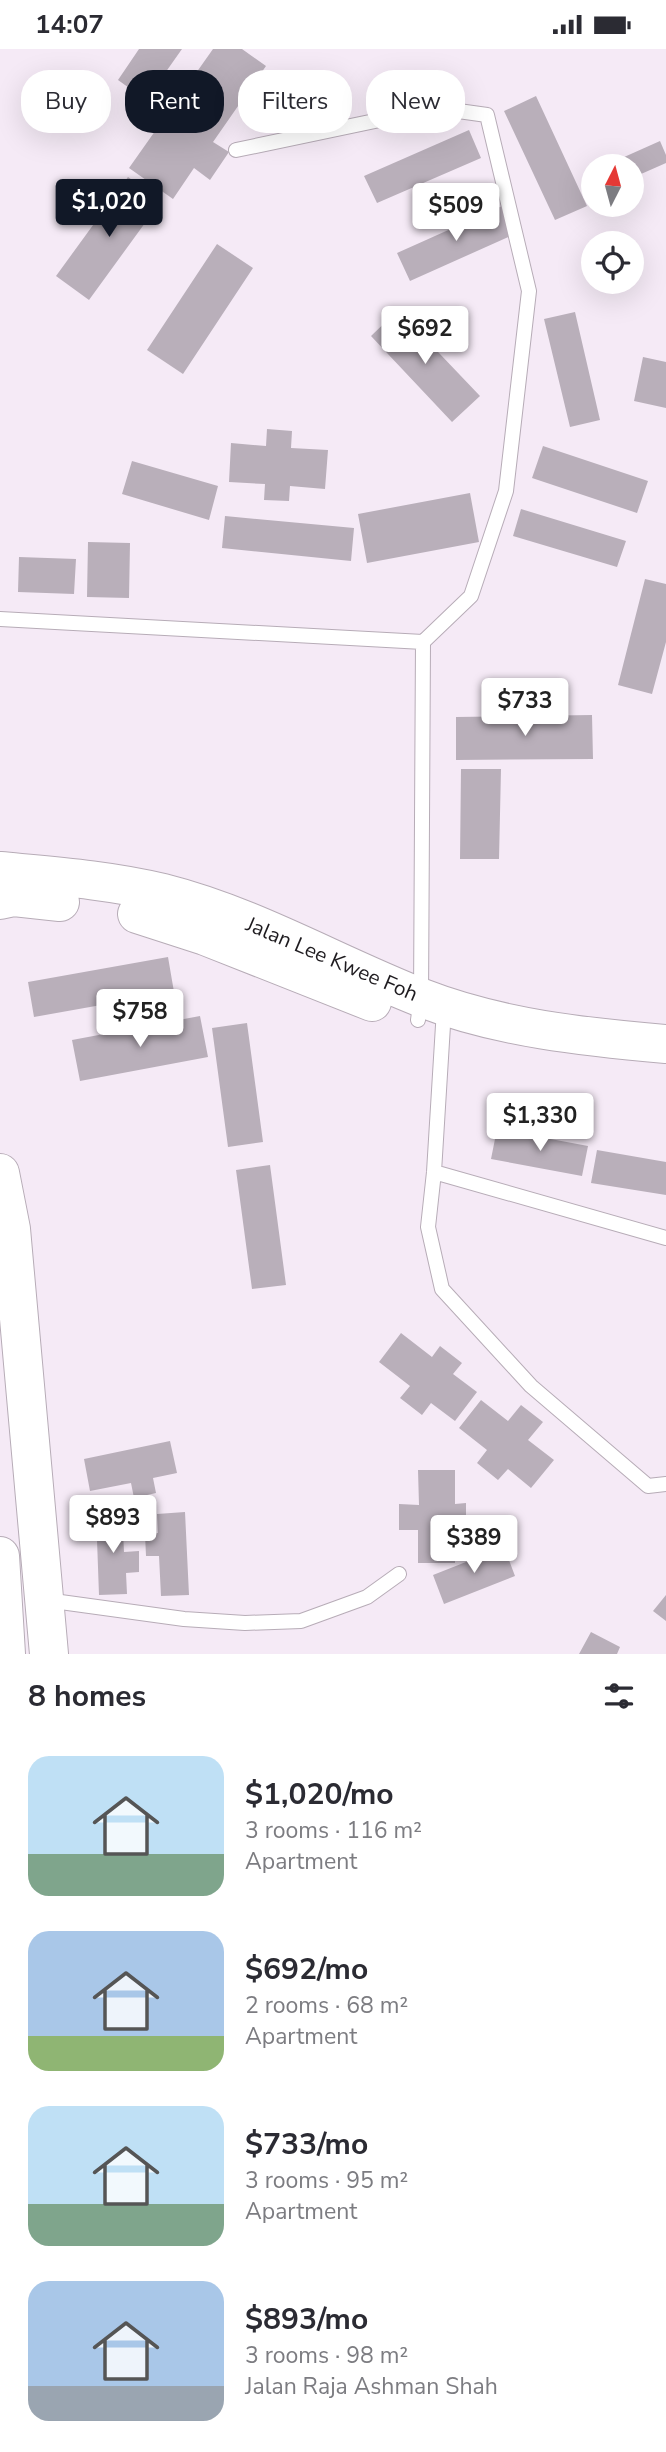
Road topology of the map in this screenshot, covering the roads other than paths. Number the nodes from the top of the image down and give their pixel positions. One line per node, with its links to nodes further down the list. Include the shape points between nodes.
1 (236, 150): 3 (lane, via 437,108 487,115 528,291 506,491 471,596)
2 (0, 619): 3 (lane)
3 (423, 642): 5 (lane)
4 (5, 888): 5 (main road, Jalan Lee Kwee Foh, via 162,893 307,946)
5 (431, 1013): 6 (main road, Jalan Lee Kwee Foh, via 468,1014 573,1034); 7 (main road, Jalan Lee Kwee Foh, via 578,1059); 8 (lane)
6 (666, 1044)
7 (666, 1067)
8 (434, 1172): 10 (lane); 11 (lane, via 428,1227 442,1289 531,1387 648,1486)
9 (0, 1173): 14 (main road, via 11,1229)
10 (666, 1238)
11 (666, 1484)
12 (0, 1563): 15 (main road)
13 (399, 1574): 14 (lane, via 367,1597 301,1621 184,1619)
14 (44, 1599): 16 (main road)
15 (6, 1654)
16 (50, 1654)

